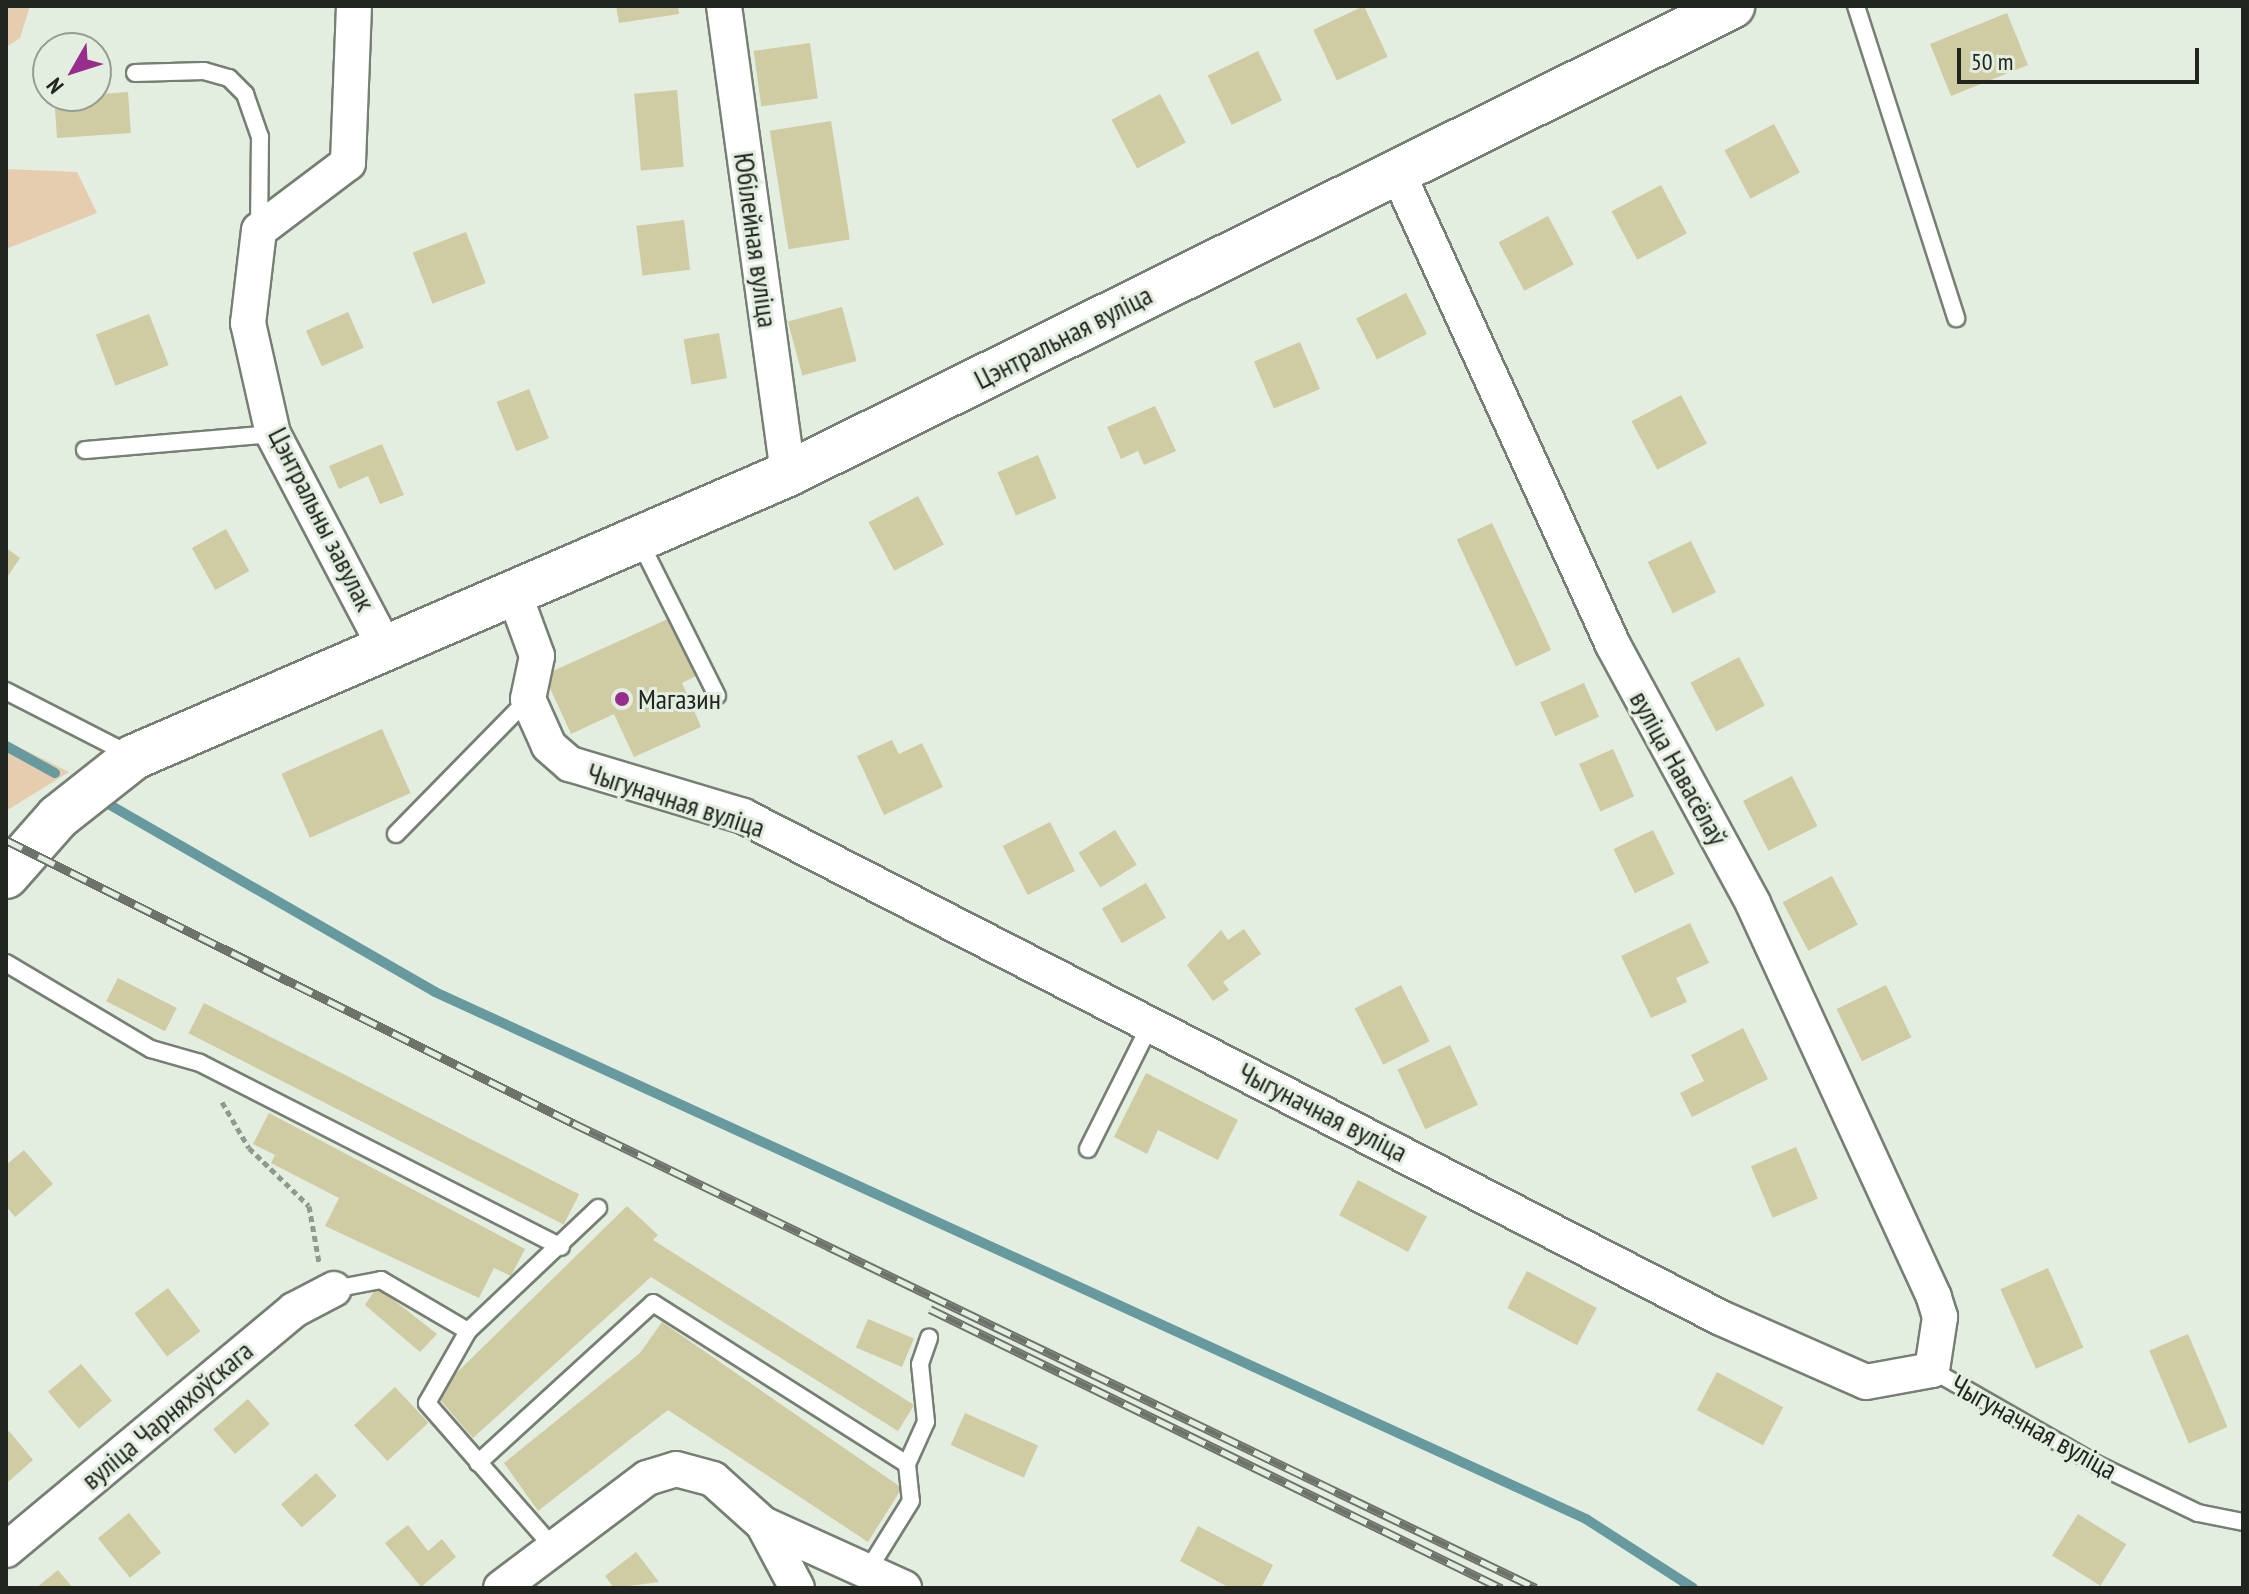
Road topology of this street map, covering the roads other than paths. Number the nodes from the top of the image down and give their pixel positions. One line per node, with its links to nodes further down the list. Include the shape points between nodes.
1 (354, 6): 7 (street, via 348,163)
2 (724, 6): 11 (street, Юбілейная вуліца)
3 (1732, 6): 6 (street, Цэнтральная вуліца)
4 (1856, 6): 8 (lane)
5 (135, 73): 7 (lane, via 204,71 229,78 245,94 260,137)
6 (1396, 169): 11 (street, Цэнтральная вуліца); 29 (street, вуліца Навасёлаў, via 1613,645 1753,903 1934,1297 1940,1317)
7 (259, 230): 9 (street, Цэнтральны завулак, via 248,323)
8 (1956, 318)
9 (273, 434): 10 (lane); 14 (street, Цэнтральны завулак)
10 (85, 450)
11 (788, 474): 12 (street, Цэнтральная вуліца)
12 (638, 539): 13 (street, Цэнтральная вуліца); 16 (lane)
13 (514, 593): 14 (street, Цэнтральная вуліца); 17 (street, via 537,656)
14 (385, 647): 18 (street, Цэнтральная вуліца)
15 (6, 691): 18 (lane)
16 (717, 696)
17 (528, 699): 19 (lane); 22 (street, Чыгуначная вуліца, via 549,746 570,764 743,816)
18 (134, 757): 20 (street, Цэнтральная вуліца, via 95,784)
19 (396, 834)
20 (6, 876)
21 (6, 963): 25 (lane, via 151,1049 200,1063)
22 (1151, 1023): 23 (lane); 29 (street, Чыгуначная вуліца, via 1721,1318 1866,1382)
23 (1088, 1149)
24 (598, 1208): 25 (lane)
25 (561, 1247): 27 (lane)
26 (334, 1289): 27 (lane, via 381,1280); 35 (street, вуліца Чарняхоўскага, via 294,1310)
27 (468, 1331): 30 (lane, via 427,1403)
28 (929, 1338): 31 (lane, via 920,1364 926,1422)
29 (1932, 1370): 32 (lane, Чыгуначная вуліца, via 2096,1464 2198,1513)
30 (478, 1463): 31 (lane, via 653,1303); 34 (lane)
31 (907, 1464): 36 (lane, via 911,1501)
32 (2243, 1522)
33 (763, 1524): 34 (street, via 713,1479 676,1469 647,1478); 36 (street); 38 (street)
34 (552, 1546): 37 (street)
35 (6, 1550)
36 (861, 1579): 39 (street)
37 (501, 1588)
38 (797, 1588)
39 (904, 1588)

